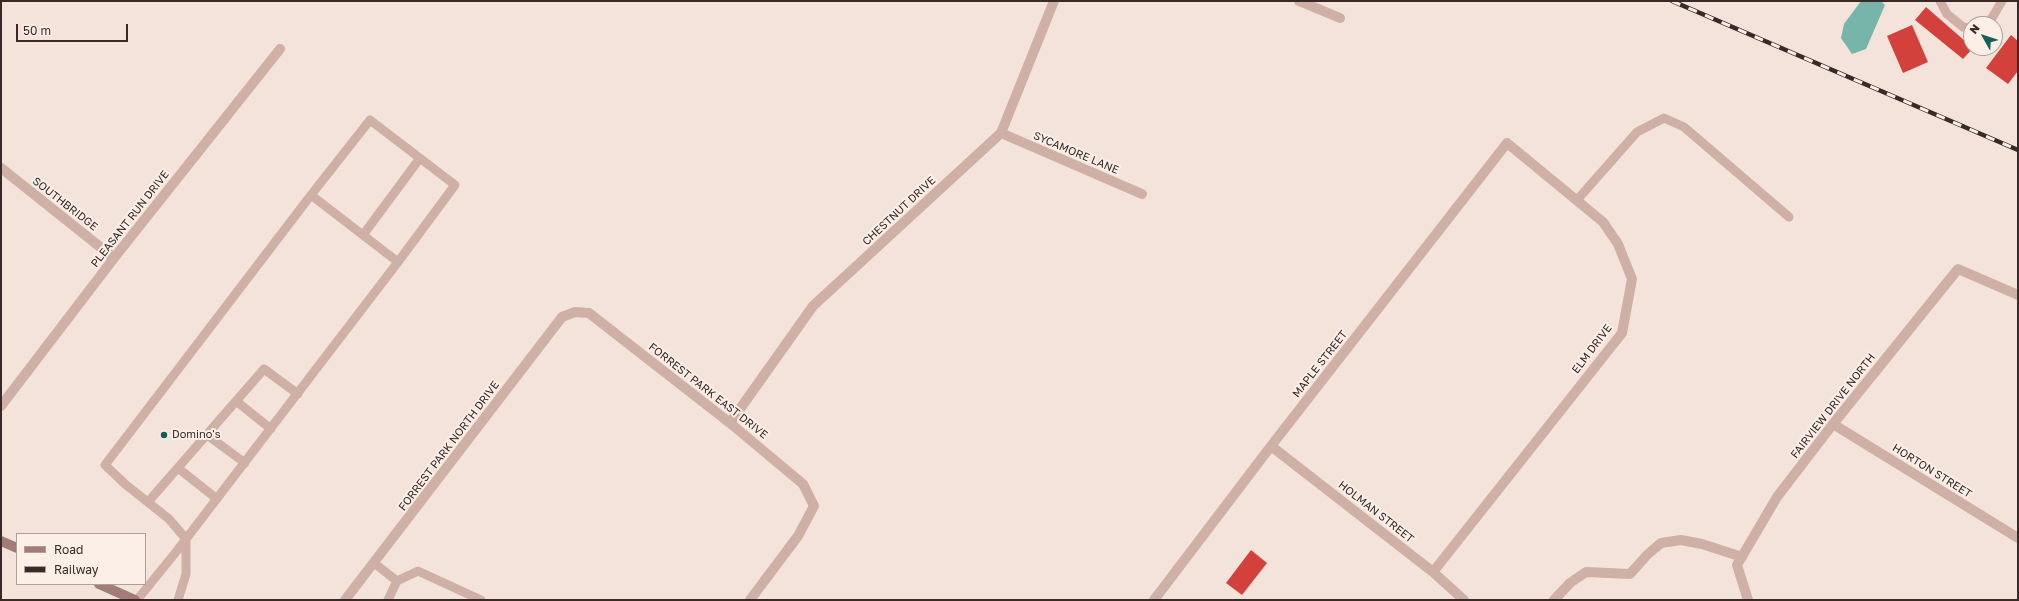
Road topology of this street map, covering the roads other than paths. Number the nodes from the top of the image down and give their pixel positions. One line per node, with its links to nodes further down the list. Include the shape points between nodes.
1 (1054, 1): 9 (street, CHESTNUT DRIVE)
2 (1299, 1): 6 (street)
3 (1940, 1): 7 (lane, via 1947,14)
4 (2002, 1): 5 (lane)
5 (1993, 16)
6 (1340, 18)
7 (1963, 27)
8 (280, 49): 18 (street, PLEASANT RUN DRIVE)
9 (1001, 133): 13 (street, SYCAMORE LANE); 25 (street, CHESTNUT DRIVE, via 813,306)
10 (1508, 143): 15 (street, ELM DRIVE); 29 (street, MAPLE STREET)
11 (420, 158): 14 (lane, via 370,120); 17 (lane); 19 (lane, via 455,185)
12 (1, 168): 18 (street, SOUTHBRIDGE)
13 (1142, 194)
14 (311, 195): 17 (lane); 33 (lane, via 105,465)
15 (1576, 200): 16 (lane, via 1637,132 1664,118 1684,127); 40 (street, ELM DRIVE, via 1603,222 1618,244 1632,279 1622,333)
16 (1788, 217)
17 (363, 234): 19 (lane)
18 (114, 258): 24 (street, PLEASANT RUN DRIVE)
19 (398, 262): 22 (lane)
20 (2018, 295): 26 (street, FAIRVIEW DRIVE NORTH, via 1958,269)
21 (576, 312): 25 (street, FORREST PARK EAST DRIVE, via 589,313); 39 (street, FORREST PARK NORTH DRIVE, via 562,317)
22 (298, 394): 23 (lane, via 264,369); 27 (lane)
23 (236, 401): 27 (lane); 28 (lane)
24 (1, 406)
25 (730, 423): 48 (street, FORREST PARK EAST DRIVE, via 803,484 814,506 798,536)
26 (1832, 424): 34 (street, HORTON STREET); 38 (street, FAIRVIEW DRIVE NORTH, via 1777,497)
27 (271, 429): 30 (lane)
28 (206, 435): 30 (lane); 31 (lane)
29 (1271, 446): 40 (street, HOLMAN STREET); 49 (street, MAPLE STREET)
30 (245, 463): 32 (lane)
31 (178, 468): 32 (lane); 33 (lane)
32 (217, 499): 35 (lane)
33 (148, 502): 35 (lane, via 170,519)
34 (2018, 538)
35 (186, 539): 43 (lane); 44 (lane, via 186,574)
36 (1, 540): 37 (main road)
37 (16, 548)
38 (1740, 561): 51 (street, via 1702,544 1681,540 1661,544 1647,554 1630,574 1586,572 1570,583); 52 (street)
39 (374, 562): 41 (lane); 45 (street, FORREST PARK NORTH DRIVE)
40 (1433, 572): 50 (street, HOLMAN STREET)
41 (397, 581): 46 (lane); 47 (lane, via 418,571)
42 (101, 585): 43 (main road)
43 (136, 600)
44 (178, 600)
45 (345, 600)
46 (388, 600)
47 (481, 600)
48 (750, 600)
49 (1154, 600)
50 (1464, 600)
51 (1554, 600)
52 (1748, 600)

